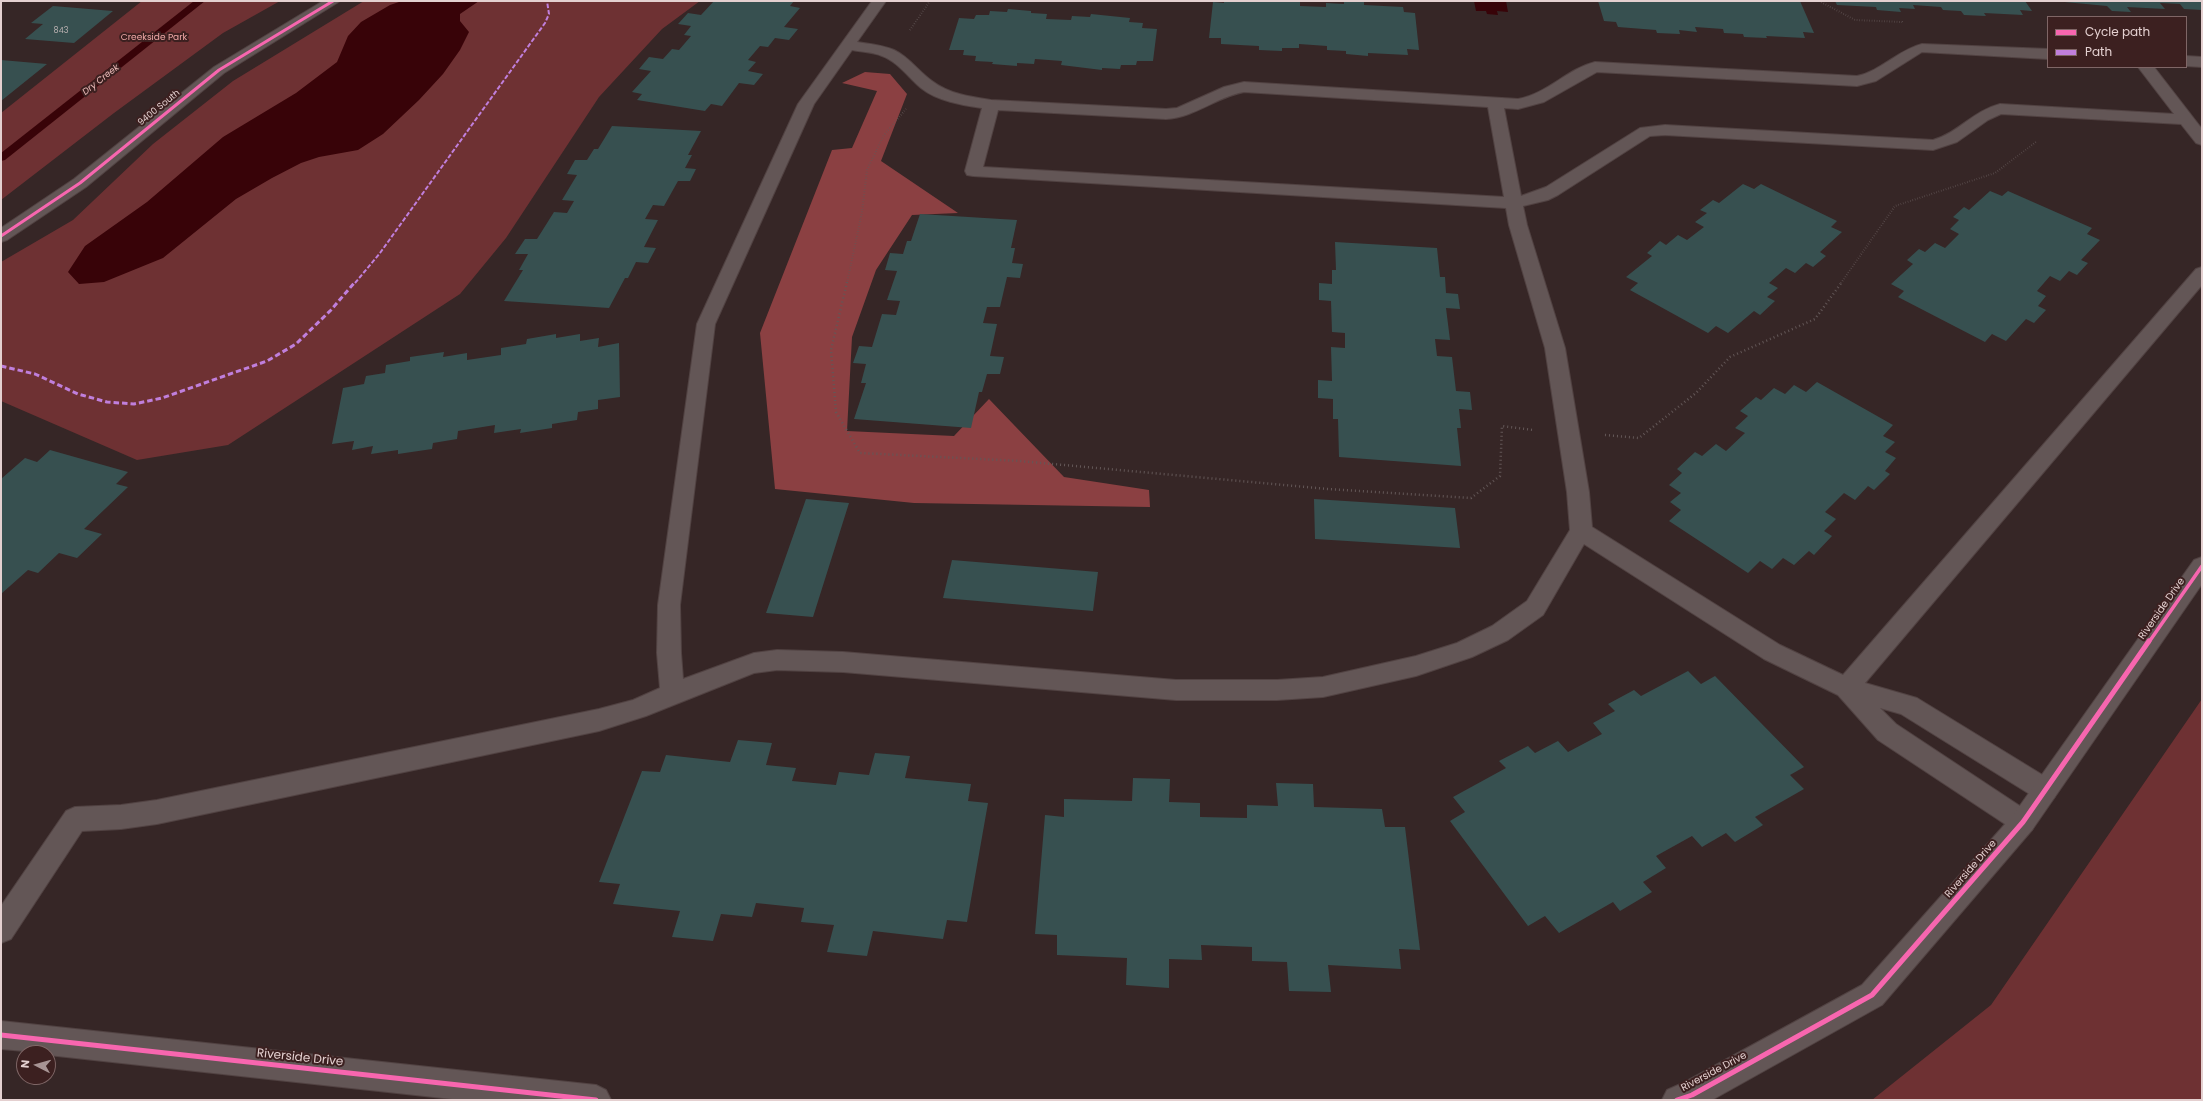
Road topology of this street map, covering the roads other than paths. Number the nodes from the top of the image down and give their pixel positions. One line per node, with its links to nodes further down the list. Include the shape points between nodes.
1 (333, 1): 13 (street, 9400 South, via 219,70 80,183)
2 (879, 1): 3 (street)
3 (848, 45): 9 (street, via 888,52 939,92 966,101); 18 (street, via 806,104 706,324 669,605 668,653)
4 (2047, 54): 8 (street, via 1922,48 1914,50 1871,78 1857,81 1595,67 1585,70 1532,102)
5 (2187, 61): 6 (street)
6 (2202, 62)
7 (2147, 68): 10 (street)
8 (1495, 103): 9 (street, via 1244,87 1233,89 1173,114); 12 (street)
9 (991, 105): 12 (street, via 973,171)
10 (2186, 119): 11 (street); 12 (street, via 2000,109 1989,112 1945,142 1933,145 1646,131 1542,196)
11 (2202, 140)
12 (1514, 204): 15 (street, via 1555,348 1578,492)
13 (1, 236)
14 (2202, 273): 17 (street)
15 (1581, 531): 17 (street, via 1772,652); 18 (street, via 1535,608 1500,634 1464,650 1416,666 1324,687 1176,690 843,662 777,660 754,663)
16 (2202, 566): 19 (street, Riverside Drive)
17 (1846, 688): 19 (street, via 1908,705); 20 (street, via 1887,732)
18 (673, 694): 21 (street, via 637,709 599,720 156,812 121,818 75,819)
19 (2045, 790): 20 (street, Riverside Drive)
20 (2023, 822): 24 (street, Riverside Drive, via 1872,995 1692,1095)
21 (1, 930)
22 (1, 1035): 23 (street, Riverside Drive)
23 (596, 1100)
24 (1677, 1100)

